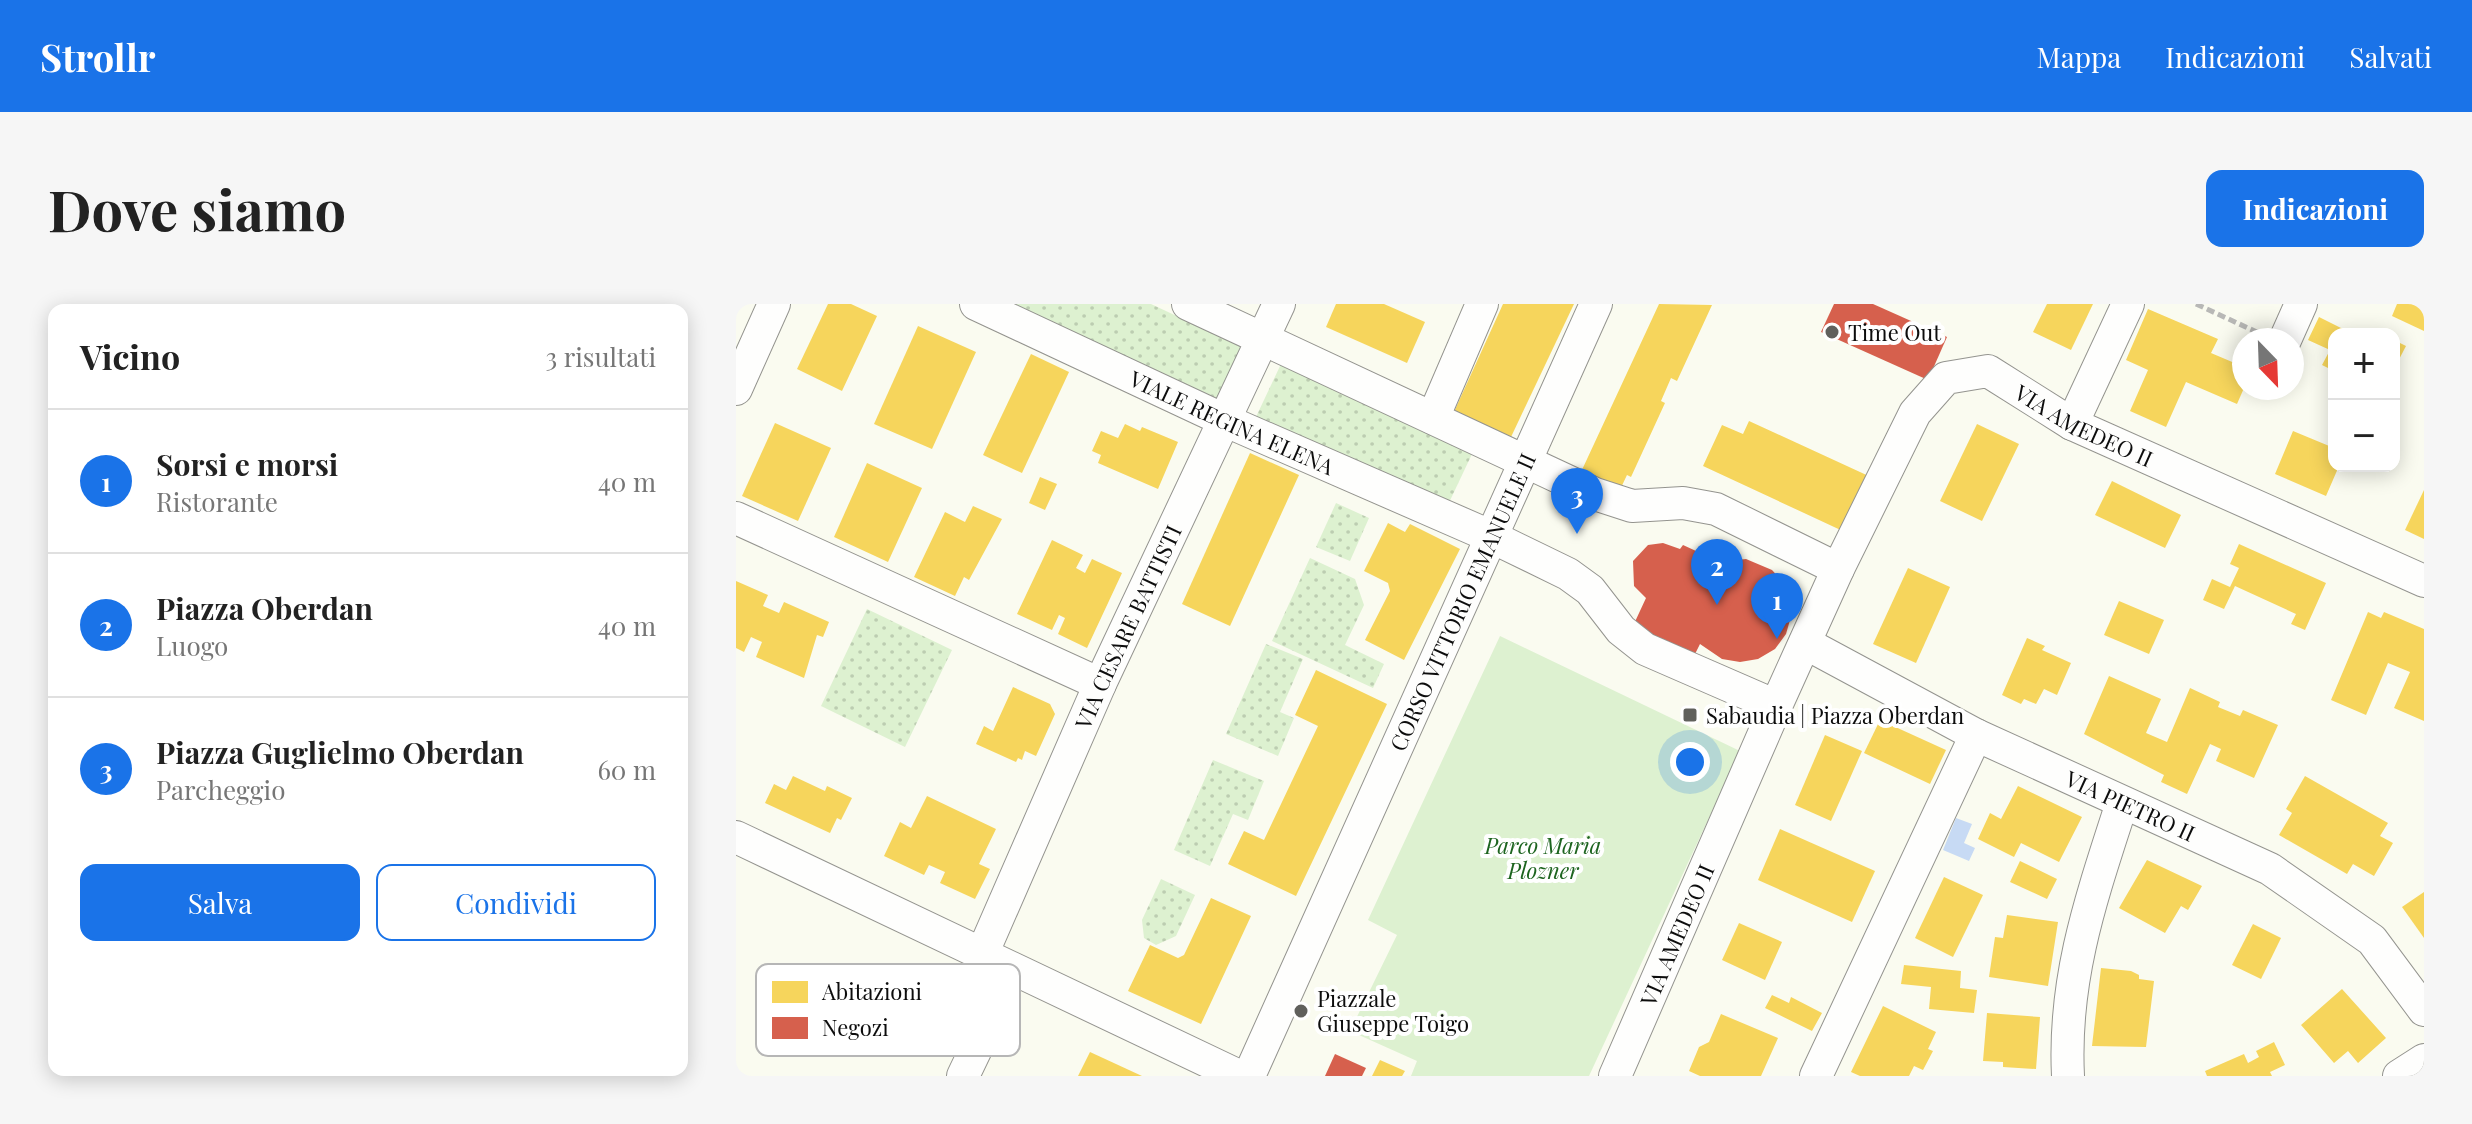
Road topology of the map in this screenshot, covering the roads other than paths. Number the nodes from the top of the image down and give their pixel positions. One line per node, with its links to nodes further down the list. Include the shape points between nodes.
1 (774, 304): 11 (street)
2 (976, 304): 13 (street, VIALE REGINA ELENA)
3 (1188, 304): 10 (street)
4 (1279, 304): 10 (street, VIA CESARE BATTISTI)
5 (1482, 304): 12 (street)
6 (1596, 304): 15 (street, CORSO VITTORIO EMANUELE II)
7 (2128, 304): 14 (street)
8 (2301, 304): 9 (street)
9 (2290, 328)
10 (1263, 339): 12 (street); 13 (street, VIA CESARE BATTISTI)
11 (736, 389)
12 (1433, 418): 15 (street)
13 (1224, 420): 17 (street, VIALE REGINA ELENA); 21 (street, VIA CESARE BATTISTI)
14 (2072, 424): 18 (street, VIA AMEDEO II, via 1988,371 1946,378 1915,413); 19 (street, VIA AMEDEO II)
15 (1523, 460): 17 (street, CORSO VITTORIO EMANUELE II); 18 (street, via 1622,504 1683,503 1716,509)
16 (736, 518): 21 (street)
17 (1490, 536): 22 (street, VIALE REGINA ELENA, via 1580,581 1621,630 1645,649); 34 (street, CORSO VITTORIO EMANUELE II)
18 (1838, 569): 20 (street, VIA AMEDEO II)
19 (2424, 581)
20 (1805, 643): 22 (street, VIA AMEDEO II); 23 (street, VIA PIETRO II)
21 (1100, 684): 26 (street, VIA CESARE BATTISTI)
22 (1776, 706): 35 (street, VIA AMEDEO II)
23 (1976, 735): 24 (street, VIA PIETRO II); 36 (street)
24 (2122, 803): 29 (street, VIA PIETRO II, via 2270,869 2372,940); 37 (street, via 2079,936 2065,1027)
25 (736, 837): 26 (street)
26 (983, 952): 27 (street)
27 (1008, 964)
28 (1020, 970): 33 (street)
29 (2424, 1010)
30 (973, 1056): 32 (street)
31 (2424, 1060): 38 (street)
32 (963, 1076)
33 (1239, 1076)
34 (1249, 1076)
35 (1615, 1076)
36 (1816, 1076)
37 (2068, 1076)
38 (2399, 1076)

